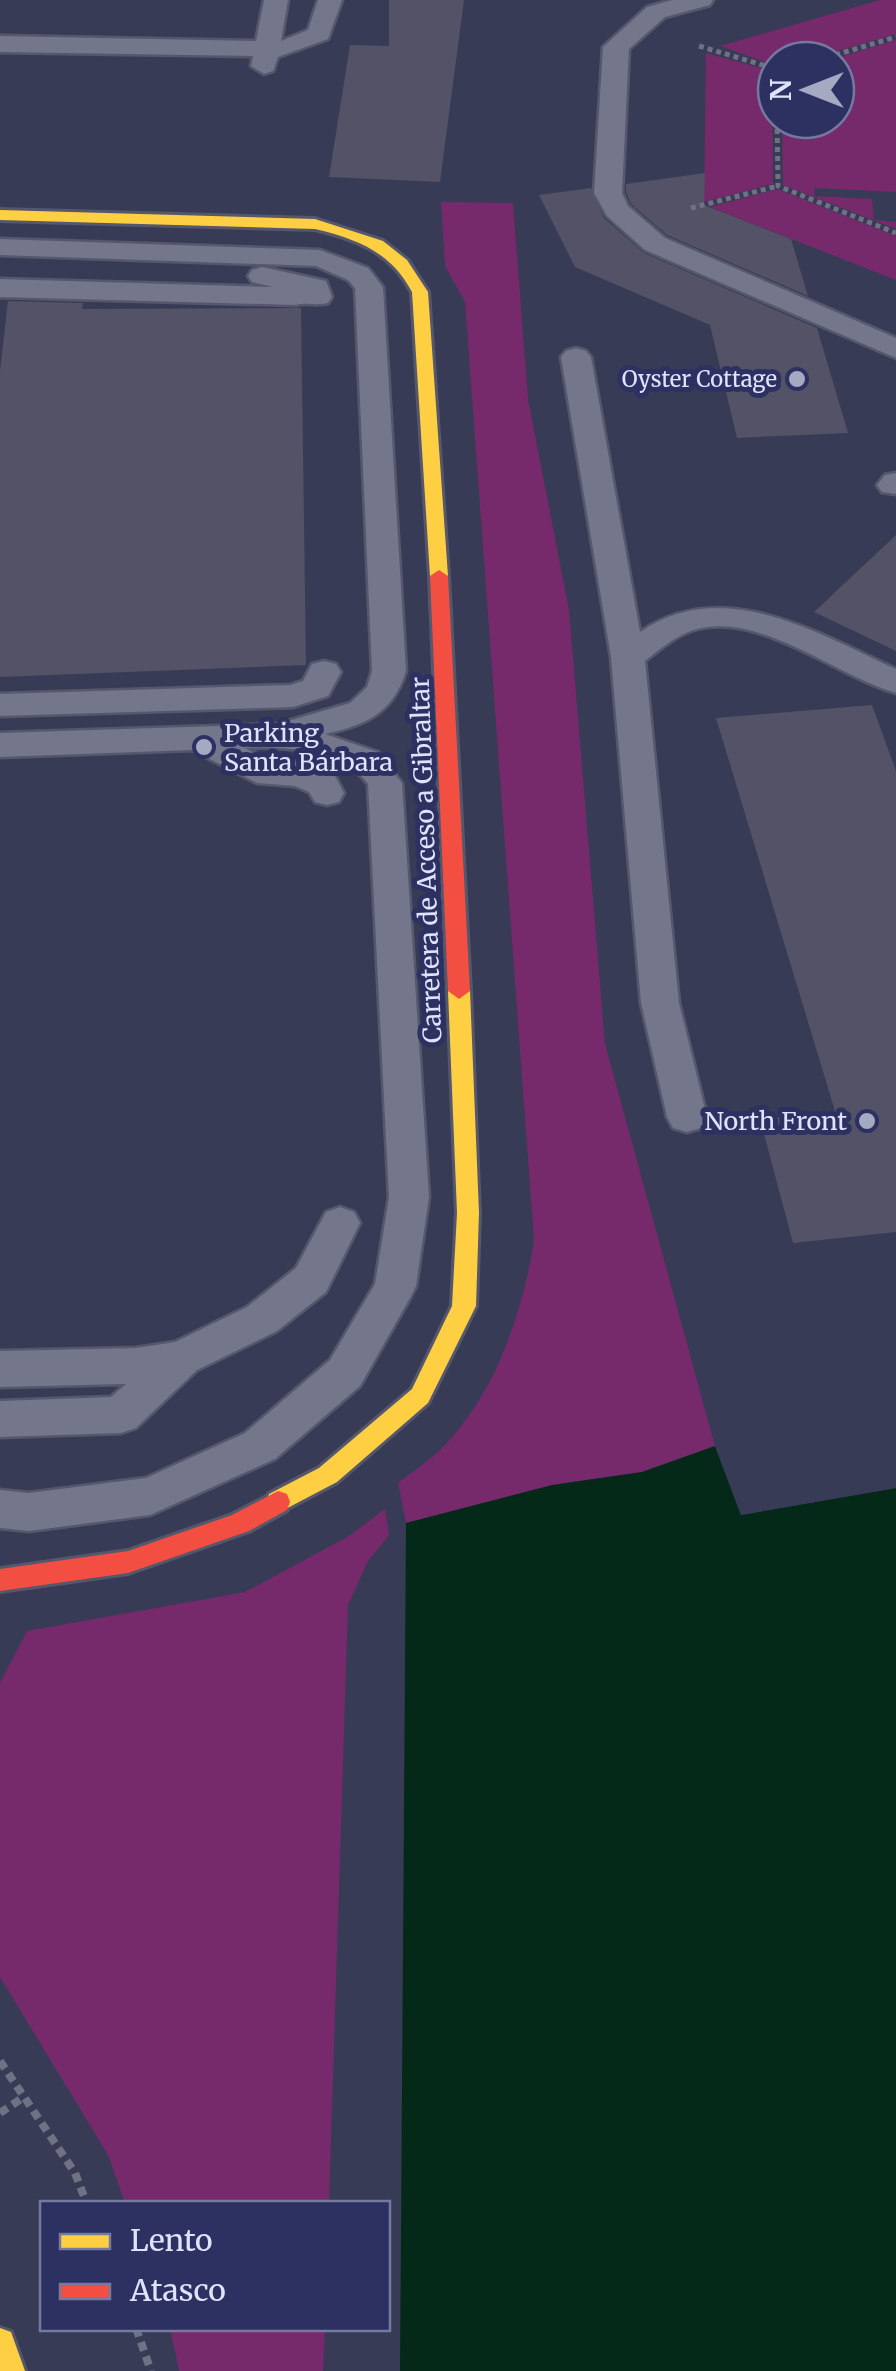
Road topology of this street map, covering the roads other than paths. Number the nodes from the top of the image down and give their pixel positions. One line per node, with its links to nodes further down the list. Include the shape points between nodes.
1 (276, 0): 5 (lane)
2 (330, 0): 5 (lane, via 319,34)
3 (701, 0): 10 (lane, via 656,12 616,47 608,193 617,210 655,244)
4 (0, 44): 5 (lane)
5 (265, 58)
6 (0, 214): 29 (main road, Carretera de Acceso a Gibraltar, via 315,224 366,235 412,269 420,292 446,672 468,1213 464,1306 420,1396 328,1475 240,1522 128,1562)
7 (0, 247): 18 (lane, via 320,258 358,274 369,287 387,686 379,701 356,715)
8 (0, 270): 9 (lane, via 265,276 307,282 318,297)
9 (0, 288)
10 (896, 350)
11 (576, 357): 12 (lane)
12 (628, 657): 14 (lane, via 664,630 725,616 752,620); 23 (lane, via 660,1003)
13 (324, 672): 15 (lane, via 316,688 293,696)
14 (896, 682)
15 (199, 688): 16 (lane); 21 (lane)
16 (73, 692): 17 (lane); 20 (lane)
17 (0, 705)
18 (280, 735): 21 (lane); 28 (lane, via 352,750 386,782 408,1196 395,1286 344,1373 260,1446 150,1496 29,1512)
19 (0, 745): 20 (lane)
20 (68, 754): 21 (lane)
21 (197, 756): 22 (lane, via 269,775 298,774)
22 (328, 793)
23 (686, 1117)
24 (340, 1223): 25 (lane, via 310,1280 262,1319)
25 (182, 1358): 26 (lane); 27 (lane, via 121,1414)
26 (0, 1370)
27 (0, 1419)
28 (0, 1509)
29 (0, 1580)
30 (0, 2343): 31 (main road)
31 (9, 2371)

